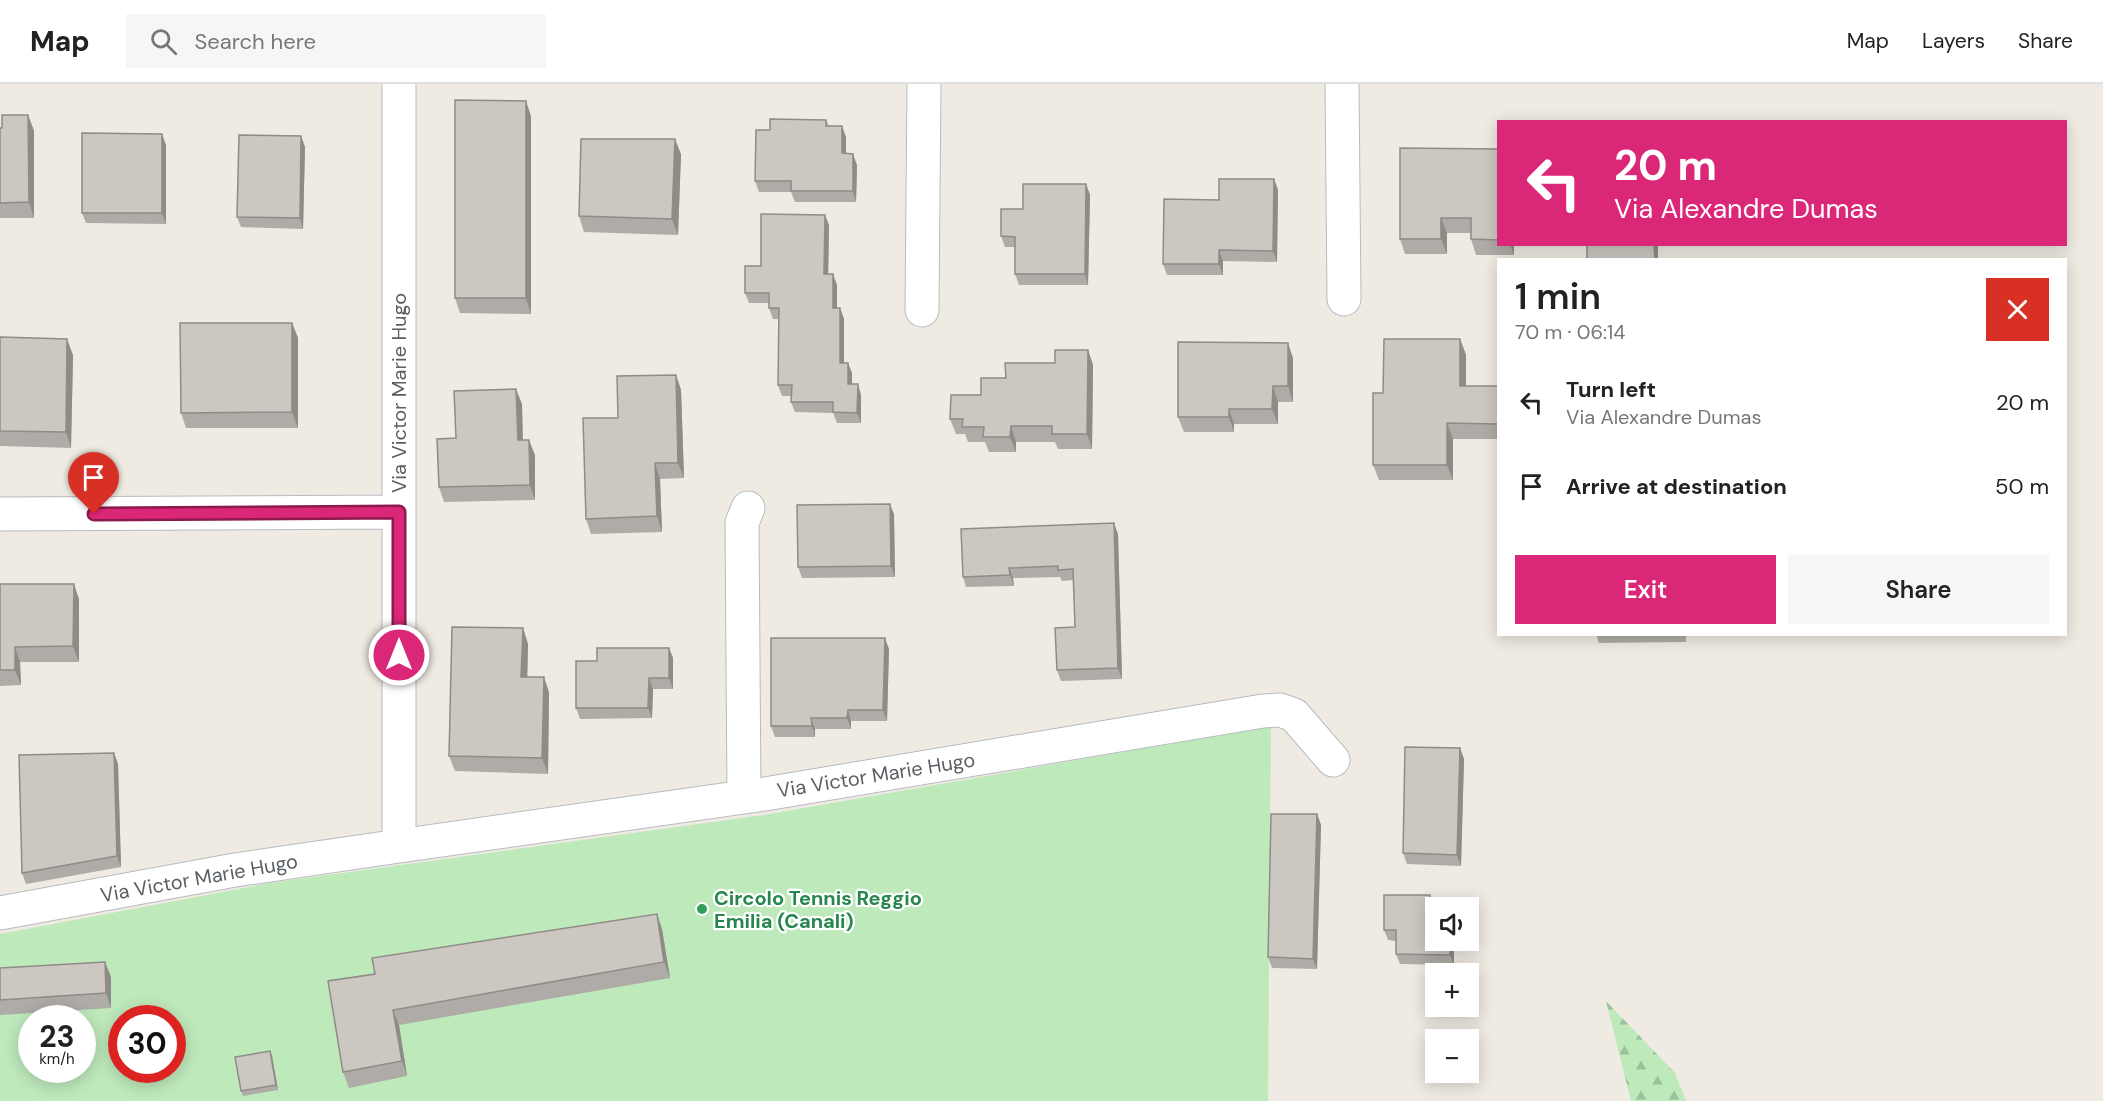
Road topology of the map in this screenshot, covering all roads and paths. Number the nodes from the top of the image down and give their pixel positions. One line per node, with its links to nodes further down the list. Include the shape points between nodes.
1 (399, 84): 7 (street, Via Victor Marie Hugo)
2 (924, 84): 5 (street)
3 (1342, 84): 4 (street)
4 (1344, 298)
5 (922, 310)
6 (748, 508): 10 (street, via 742,523)
7 (399, 512): 8 (street); 11 (street, Via Victor Marie Hugo)
8 (0, 514)
9 (1333, 760): 10 (street, Via Victor Marie Hugo, via 1294,716 1280,710)
10 (744, 796): 11 (street, Via Victor Marie Hugo)
11 (399, 846): 12 (street, Via Victor Marie Hugo, via 235,870)
12 (0, 913)

